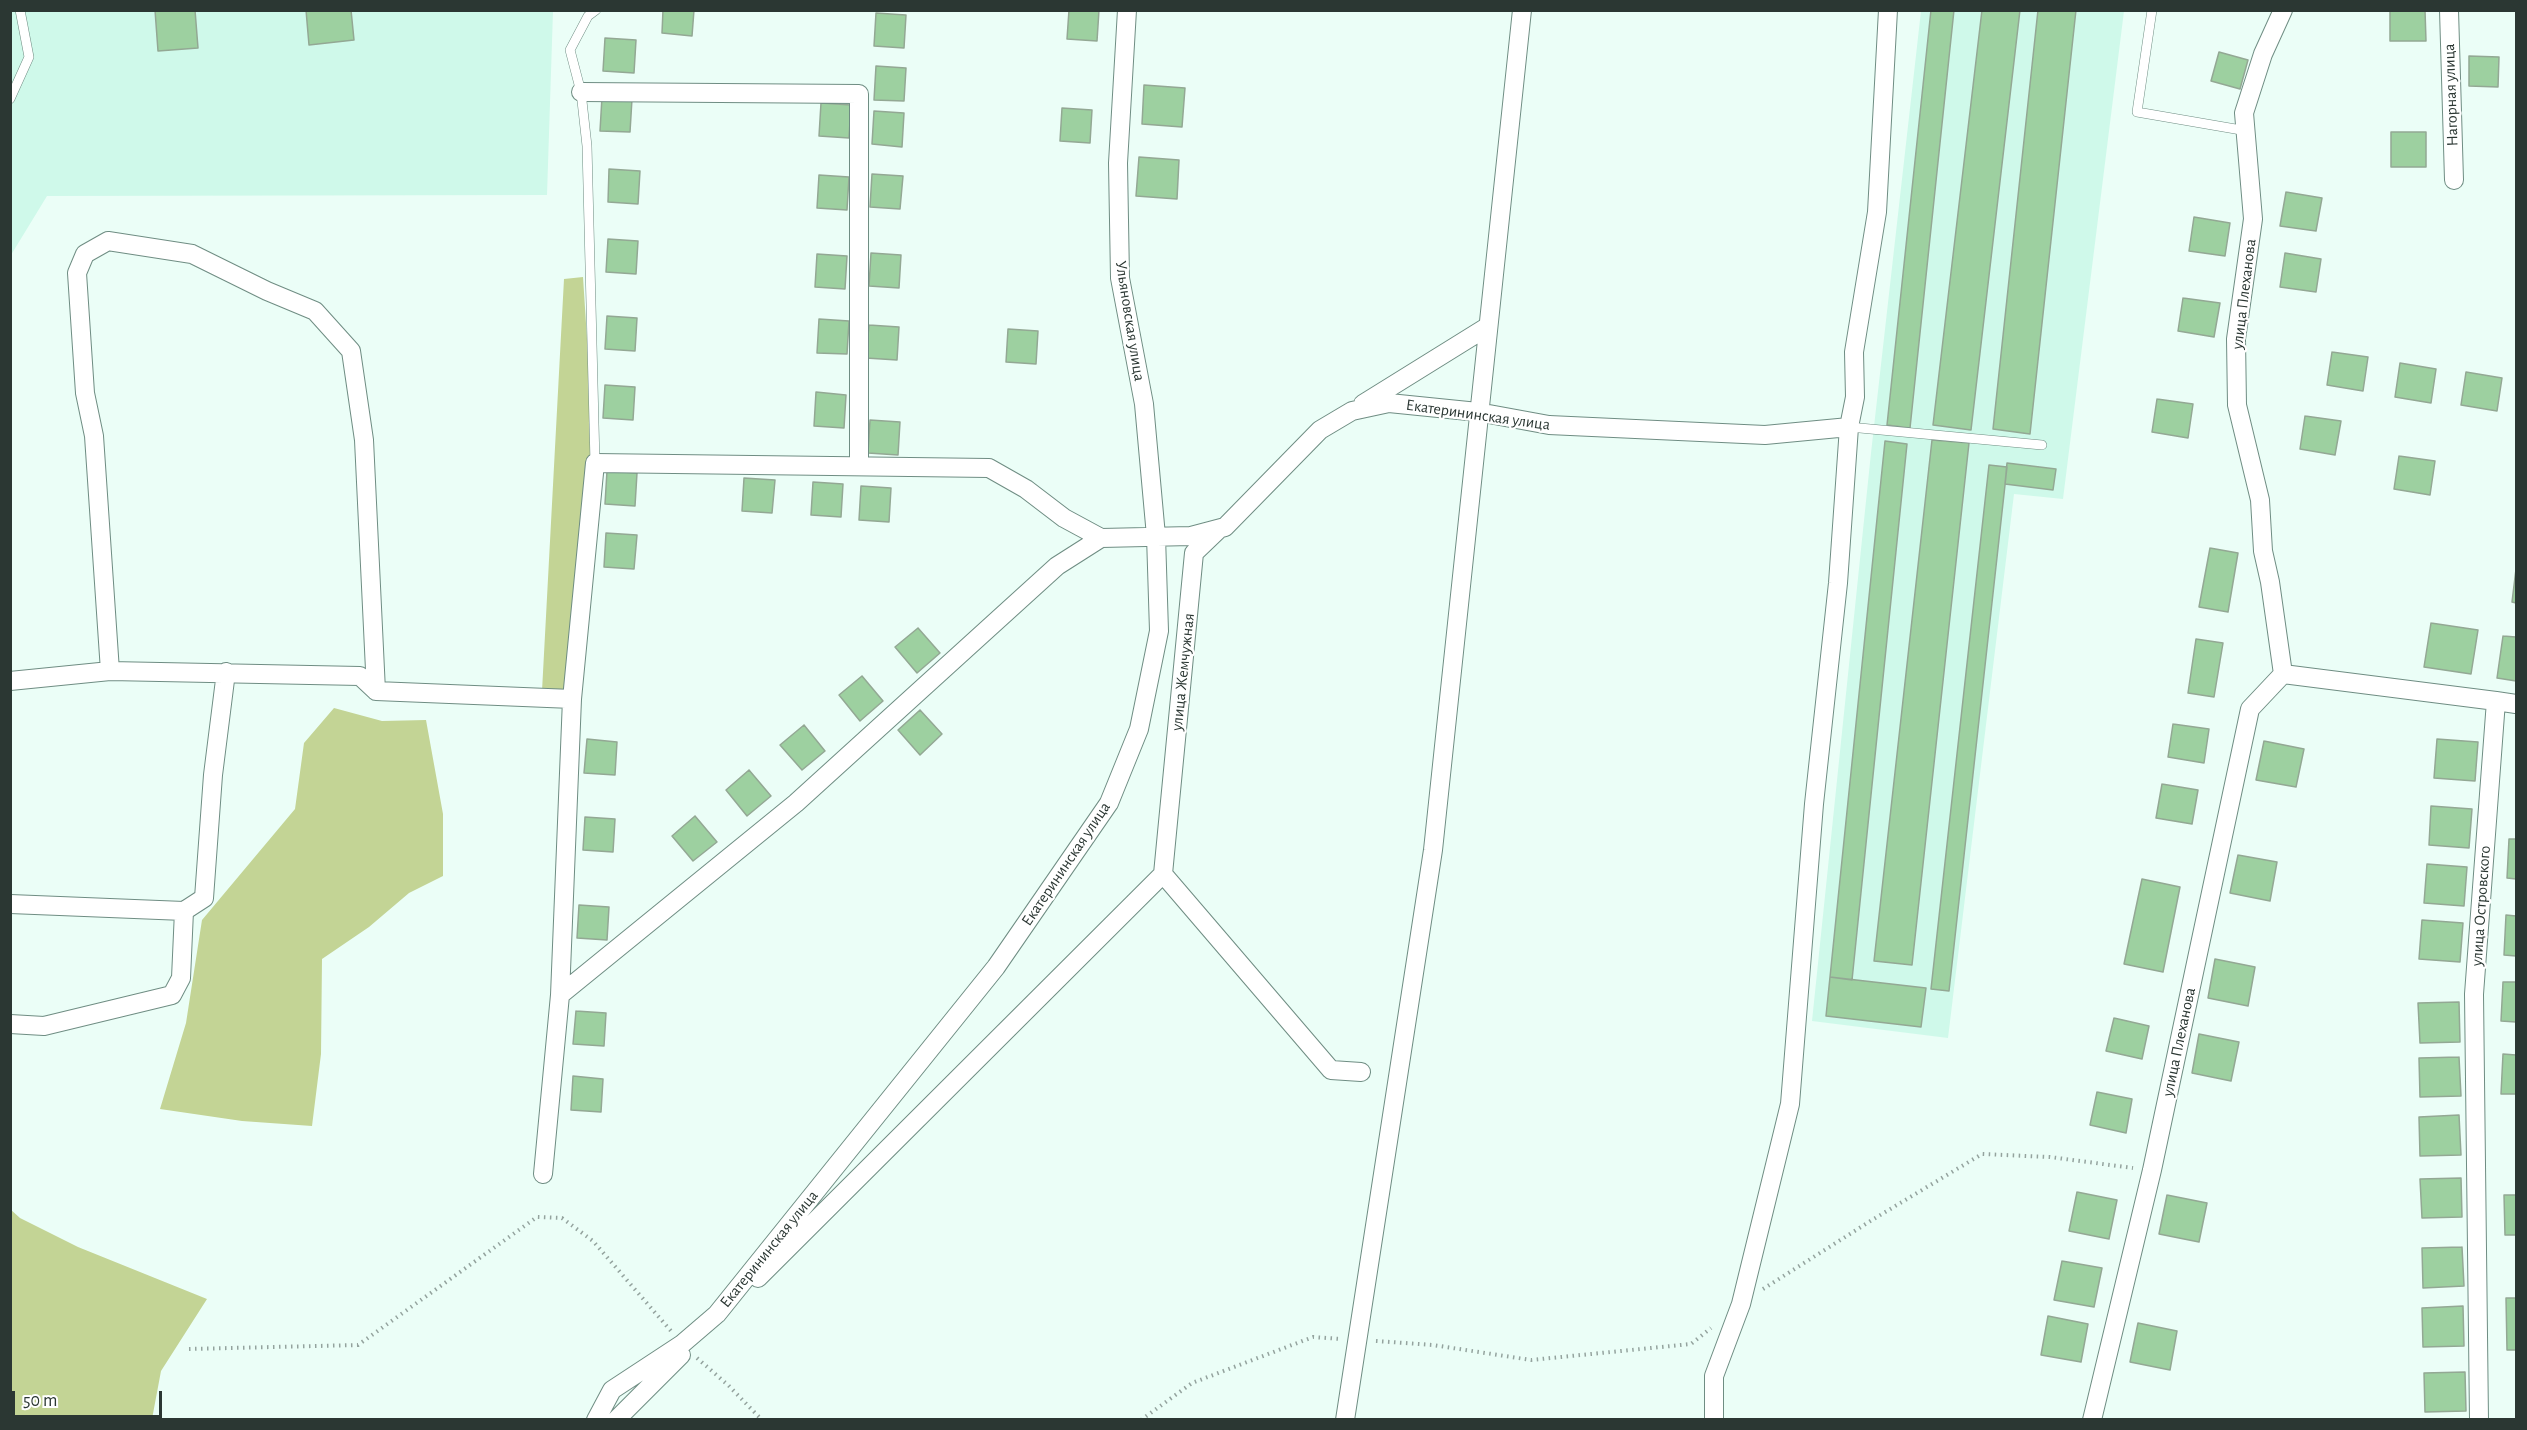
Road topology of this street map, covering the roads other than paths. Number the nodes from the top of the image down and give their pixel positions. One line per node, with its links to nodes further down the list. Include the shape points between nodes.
1 (20, 10): 10 (lane, via 29,57)
2 (596, 10): 9 (lane, via 588,16 570,51)
3 (1127, 10): 20 (street, Ульяновская улица, via 1118,163 1120,278 1144,405)
4 (1522, 10): 13 (street)
5 (1888, 10): 15 (street, via 1877,212 1854,352 1855,397)
6 (2152, 10): 11 (lane, via 2137,112)
7 (2283, 10): 11 (street, улица Плеханова, via 2263,54 2244,113)
8 (2449, 10): 12 (street, Нагорная улица)
9 (581, 92): 18 (lane, via 587,146); 19 (street, via 859,94)
10 (10, 99)
11 (2247, 132): 25 (street, улица Плеханова, via 2253,219 2236,339 2237,405 2260,500 2262,551)
12 (2454, 180)
13 (1487, 327): 14 (street); 16 (street, улица Жемчужная)
14 (1478, 412): 15 (street, Екатерининская улица, via 1549,425 1765,435); 16 (street, Екатерининская улица, via 1389,403 1352,411); 40 (street, via 1432,850)
15 (1849, 427): 17 (lane); 41 (street, via 1790,1104 1741,1304 1714,1376)
16 (1320, 430): 20 (street, Екатерининская улица, via 1225,527 1191,536); 31 (street, улица Жемчужная, via 1194,553)
17 (2042, 445)
18 (596, 463): 19 (street); 28 (street)
19 (858, 465): 21 (street, via 988,468)
20 (1156, 536): 21 (street, Екатерининская улица); 22 (street, Ульяновская улица)
21 (1101, 538): 34 (street, via 1057,566 796,803)
22 (1159, 631): 38 (street, Екатерининская улица, via 1138,729 1108,803 996,968 717,1314 682,1344 612,1390)
23 (110, 671): 24 (street); 26 (street); 27 (street, via 94,436 85,393 77,273 85,254 108,241 192,254 315,311 351,351 364,440)
24 (226, 672): 27 (street, via 360,676); 33 (street, via 204,898)
25 (2283, 674): 29 (street); 42 (street, улица Плеханова, via 2250,709 2152,1170)
26 (10, 681)
27 (376, 691): 28 (street)
28 (572, 699): 34 (street)
29 (2496, 701): 30 (street); 43 (street, улица Островского, via 2474,994)
30 (2517, 704)
31 (1163, 874): 36 (street, via 1331,1070); 39 (street, Екатерининская улица)
32 (10, 904): 33 (street)
33 (184, 911): 35 (street, via 181,978 172,995 44,1026)
34 (560, 995): 37 (street)
35 (10, 1024)
36 (1360, 1072)
37 (543, 1174)
38 (596, 1419)
39 (616, 1419)
40 (1345, 1419)
41 (1714, 1419)
42 (2092, 1419)
43 (2479, 1419)

